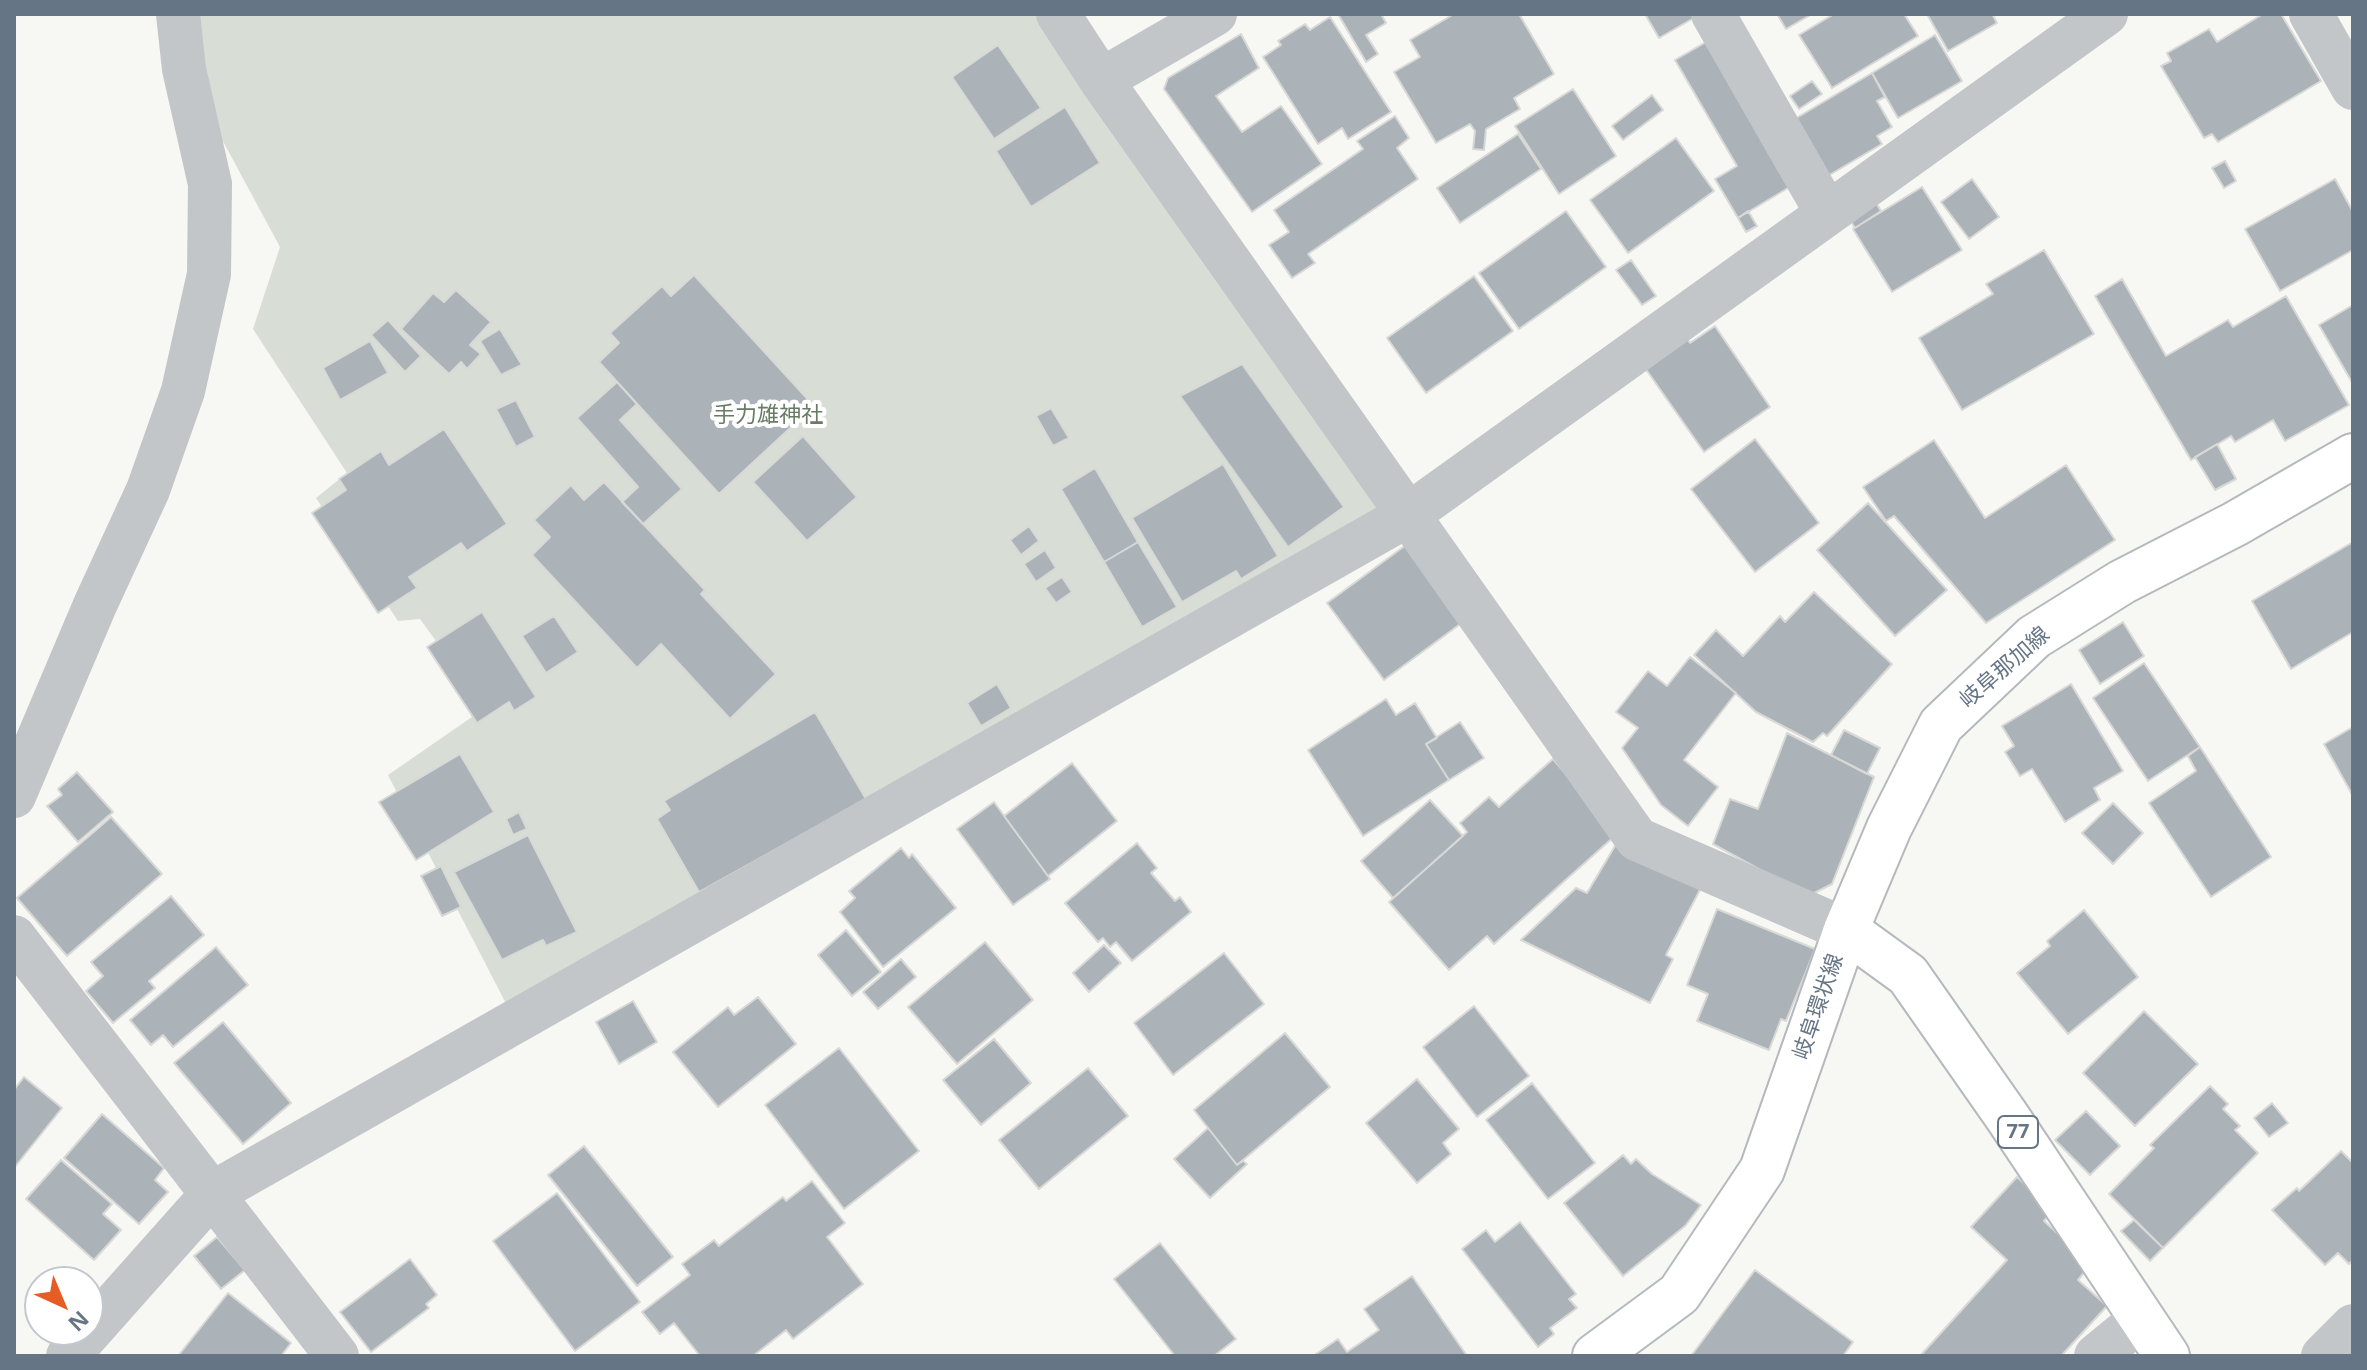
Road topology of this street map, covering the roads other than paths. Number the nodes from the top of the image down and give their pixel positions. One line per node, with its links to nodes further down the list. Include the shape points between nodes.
1 (178, 14): 12 (street, via 184,69 210,184 209,274 183,391 148,490)
2 (1058, 14): 7 (street)
3 (1215, 14): 7 (street)
4 (1713, 14): 9 (street)
5 (2106, 14): 9 (street)
6 (2311, 14): 8 (street)
7 (1101, 80): 11 (street)
8 (2353, 88)
9 (1827, 213): 11 (street)
10 (2353, 456): 13 (main road, 岐阜那加線, via 2122,582 2034,637 1941,725)
11 (1408, 515): 13 (street, via 1637,839); 15 (street)
12 (14, 796)
13 (1846, 930): 16 (main road, 岐阜環状線 / 77, via 1908,975); 20 (main road, 岐阜環状線, via 1762,1170 1679,1294)
14 (14, 937): 15 (street)
15 (213, 1193): 18 (street); 19 (street)
16 (2141, 1319): 21 (street); 22 (main road, 岐阜環状線 / 77)
17 (2353, 1326): 23 (street)
18 (68, 1356)
19 (337, 1356)
20 (1595, 1356)
21 (2096, 1356)
22 (2167, 1356)
23 (2323, 1356)

